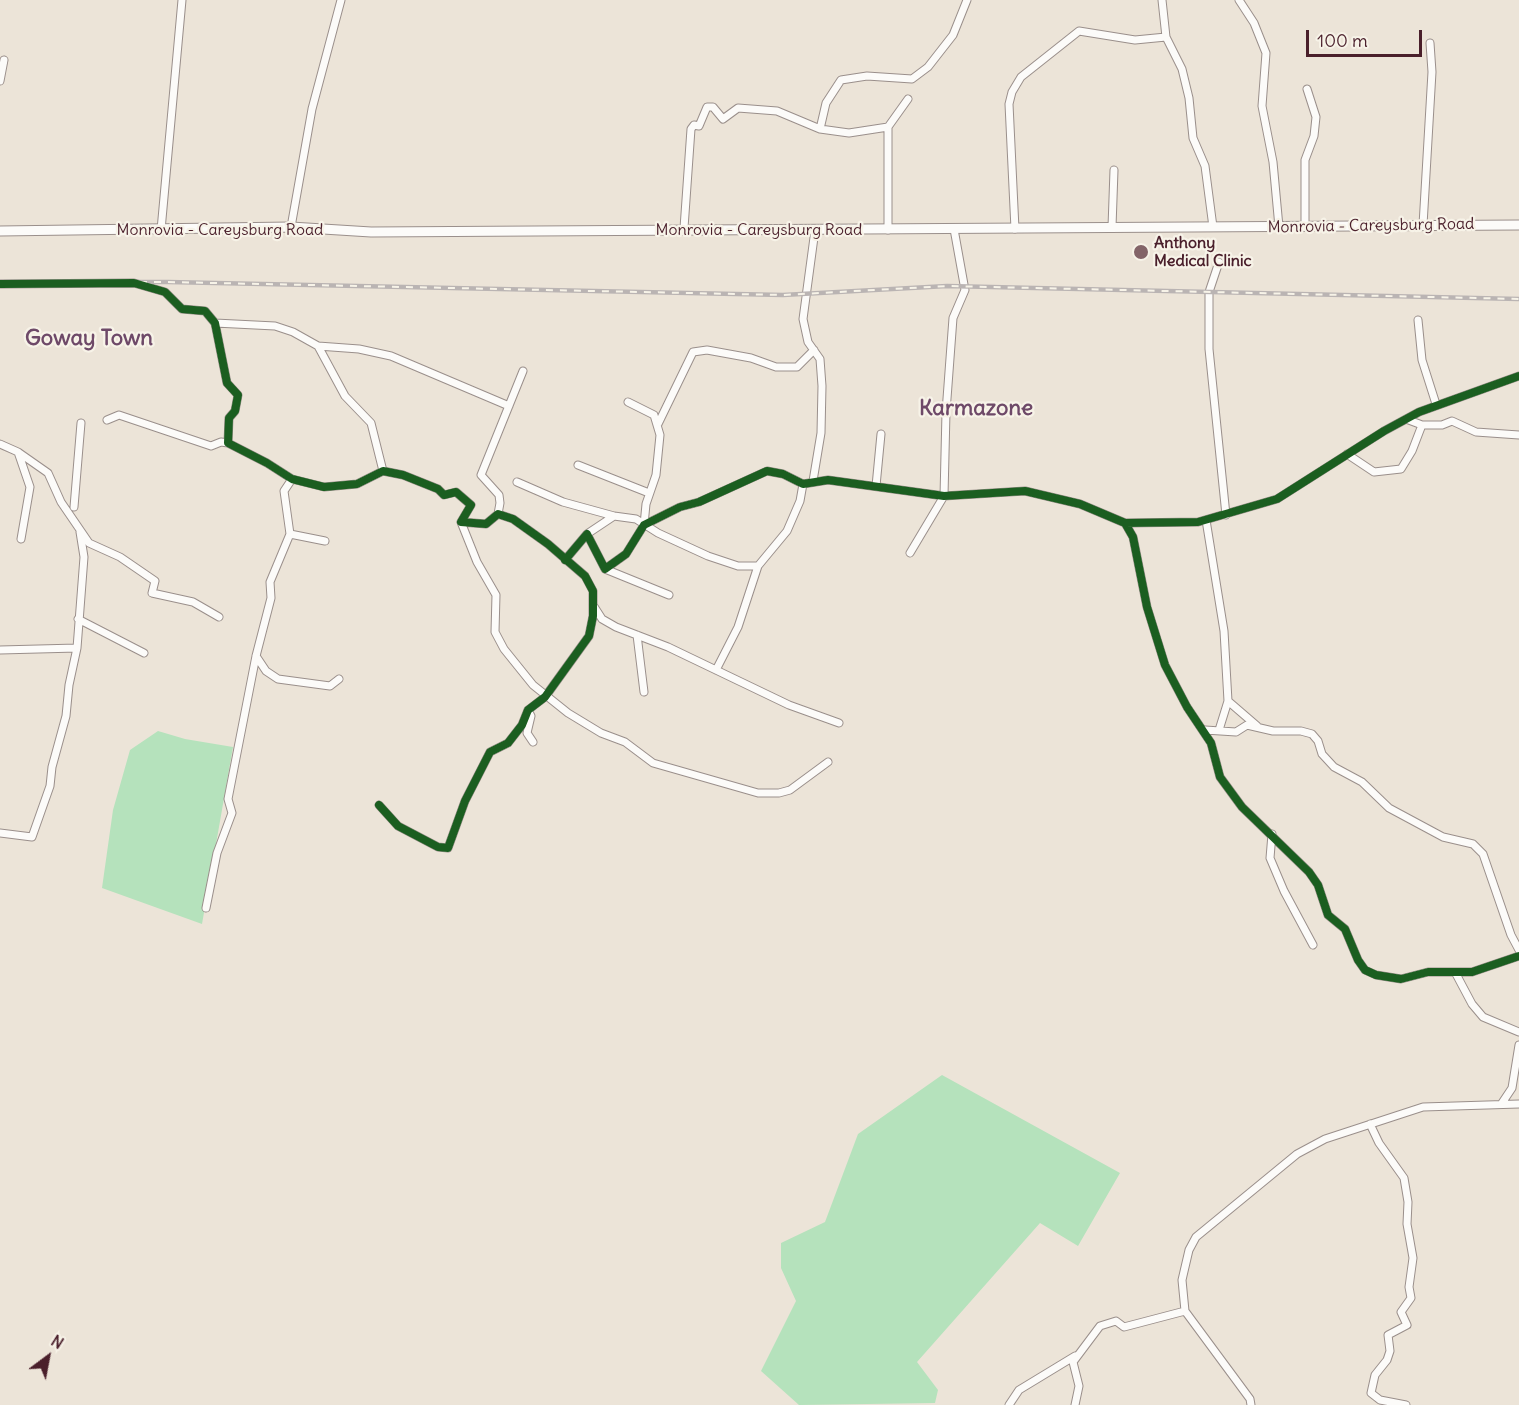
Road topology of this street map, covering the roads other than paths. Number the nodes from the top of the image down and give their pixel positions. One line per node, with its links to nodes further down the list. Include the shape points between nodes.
1 (182, 0): 25 (street)
2 (340, 0): 17 (street, via 312,109)
3 (967, 0): 13 (street, via 953,35 928,68 912,79 867,76 841,80 824,109)
4 (1162, 0): 6 (street)
5 (1239, 0): 20 (street, via 1266,53 1262,105 1273,162)
6 (1166, 37): 19 (street, via 1182,69 1193,138 1205,166); 24 (street, via 1135,40 1079,31 1021,77 1009,104)
7 (1430, 43): 15 (street, via 1432,72)
8 (4, 60): 9 (street)
9 (0, 81)
10 (1307, 89): 21 (street, via 1316,117 1305,160)
11 (908, 99): 12 (street)
12 (888, 127): 13 (street, via 849,133); 27 (street)
13 (819, 129): 22 (street, via 777,111 738,108 723,119 707,107 699,126 691,129)
14 (1114, 170): 18 (street)
15 (1423, 225): 16 (main road, Monrovia - Careysburg Road); 21 (main road, Monrovia - Careysburg Road)
16 (1519, 225)
17 (291, 227): 22 (main road, Monrovia - Careysburg Road, via 371,232); 25 (main road, Monrovia - Careysburg Road)
18 (1112, 227): 19 (main road, Monrovia - Careysburg Road); 24 (main road, Monrovia - Careysburg Road)
19 (1213, 227): 20 (main road, Monrovia - Careysburg Road)
20 (1279, 227): 21 (main road, Monrovia - Careysburg Road)
21 (1305, 227)
22 (684, 228): 26 (main road, Monrovia - Careysburg Road)
23 (954, 229): 24 (main road, Monrovia - Careysburg Road); 27 (main road, Monrovia - Careysburg Road); 59 (street, via 965,290 953,318)
24 (1015, 229)
25 (161, 230): 28 (main road, Monrovia - Careysburg Road)
26 (814, 230): 27 (main road, Monrovia - Careysburg Road); 34 (street, via 803,319)
27 (888, 230)
28 (0, 231)
29 (1219, 262): 62 (street, via 1209,292 1209,349)
30 (0, 284): 32 (street, via 144,285 165,292 182,309 205,311)
31 (1418, 320): 38 (street, via 1422,360)
32 (215, 323): 33 (street, via 275,326); 47 (street, via 228,383 237,395 235,411 229,418)
33 (318, 346): 39 (street, via 391,356); 52 (street, via 345,396 371,423)
34 (814, 350): 43 (street, via 797,368 776,367 707,350 693,352); 54 (street, via 820,359 823,406)
35 (523, 371): 39 (street)
36 (1519, 376): 38 (street)
37 (628, 402): 43 (street, via 654,416)
38 (1436, 404): 40 (street)
39 (509, 406): 61 (street, via 481,475 499,495)
40 (1406, 419): 44 (street); 50 (street)
41 (107, 420): 47 (street, via 119,415 212,446)
42 (81, 423): 60 (street)
43 (658, 424): 58 (street, via 656,475)
44 (1422, 425): 46 (street, via 1452,422 1476,432); 50 (street, via 1401,469 1374,472)
45 (881, 434): 57 (street)
46 (1519, 435)
47 (228, 443): 53 (street)
48 (0, 444): 49 (street)
49 (18, 452): 68 (street, via 51,477); 71 (street, via 30,487)
50 (1347, 454): 62 (street, via 1277,499)
51 (578, 465): 58 (street)
52 (383, 471): 53 (street, via 357,484 324,487); 65 (street, via 403,475 444,495 456,492 471,505)
53 (292, 479): 69 (street, via 284,491)
54 (813, 481): 56 (street); 57 (street)
55 (517, 482): 63 (street, via 563,502)
56 (803, 483): 67 (street, via 767,471); 75 (street, via 787,531)
57 (876, 486): 59 (street)
58 (649, 494): 67 (street)
59 (944, 496): 66 (street, via 1025,491 1080,504); 73 (street)
60 (74, 507)
61 (498, 514): 65 (street, via 486,524); 74 (street, via 513,519)
62 (1226, 515): 64 (street)
63 (614, 516): 67 (street, via 636,519); 70 (street)
64 (1206, 520): 66 (street); 90 (street, via 1218,584)
65 (461, 522): 89 (street, via 496,595 495,632 504,649)
66 (1125, 523): 94 (street, via 1133,537 1147,607 1165,665 1187,707)
67 (645, 525): 75 (street, via 723,562 748,568); 76 (street, via 626,554)
68 (80, 532): 79 (street, via 94,547 120,557 155,581 152,593 193,602); 80 (street, via 84,557)
69 (290, 534): 72 (street); 85 (street, via 270,582 271,598)
70 (587, 534): 74 (street); 76 (street)
71 (21, 539)
72 (325, 541)
73 (910, 553)
74 (566, 560): 78 (street, via 585,576 593,591)
75 (758, 566): 86 (street, via 738,627)
76 (605, 569): 77 (street)
77 (669, 595)
78 (592, 605): 81 (street, via 602,619); 89 (street, via 589,636)
79 (219, 617)
80 (78, 618): 82 (street); 84 (street)
81 (637, 635): 86 (street); 88 (street)
82 (77, 648): 83 (street); 99 (street, via 50,786 32,837)
83 (0, 650)
84 (144, 653)
85 (256, 656): 87 (street, via 266,671 278,679 330,686); 101 (street, via 228,799 232,813 217,853)
86 (716, 670): 92 (street, via 789,705)
87 (339, 679)
88 (644, 692)
89 (545, 697): 91 (street); 97 (street, via 593,729 625,742 652,763 758,793 790,790)
90 (1228, 701): 93 (street); 95 (street)
91 (528, 710): 96 (street, via 531,716 527,733); 98 (street, via 508,743 490,752 465,801 448,848 438,847 398,826)
92 (839, 723)
93 (1257, 726): 95 (street, via 1247,725 1236,732); 103 (street, via 1312,734 1334,767 1362,782 1389,808 1443,837 1473,844 1483,854 1510,935)
94 (1205, 730): 95 (street); 100 (street, via 1220,777 1242,807)
95 (1219, 730)
96 (533, 742)
97 (828, 762)
98 (379, 805)
99 (0, 833)
100 (1272, 834): 102 (street, via 1270,858); 105 (street, via 1318,885 1329,915 1345,929 1365,970 1401,980 1428,972)
101 (206, 908)
102 (1313, 945)
103 (1519, 950)
104 (1519, 956): 105 (street, via 1472,972)
105 (1455, 972): 106 (street, via 1483,1017)
106 (1519, 1032)
107 (1519, 1045): 108 (street, via 1512,1088)
108 (1502, 1103): 109 (street); 110 (street, via 1423,1107)
109 (1519, 1104)
110 (1370, 1124): 111 (street, via 1325,1139 1297,1154 1206,1226 1189,1250 1182,1280); 116 (street, via 1404,1178 1413,1258 1408,1287 1411,1298 1401,1312 1407,1325 1388,1335 1390,1351 1375,1375 1371,1393 1380,1400)
111 (1185, 1311): 112 (street, via 1124,1327 1116,1321 1100,1326); 115 (street)
112 (1075, 1356): 113 (street, via 1019,1390); 114 (street, via 1073,1371 1079,1378)
113 (1009, 1405)
114 (1075, 1405)
115 (1251, 1405)
116 (1406, 1405)

